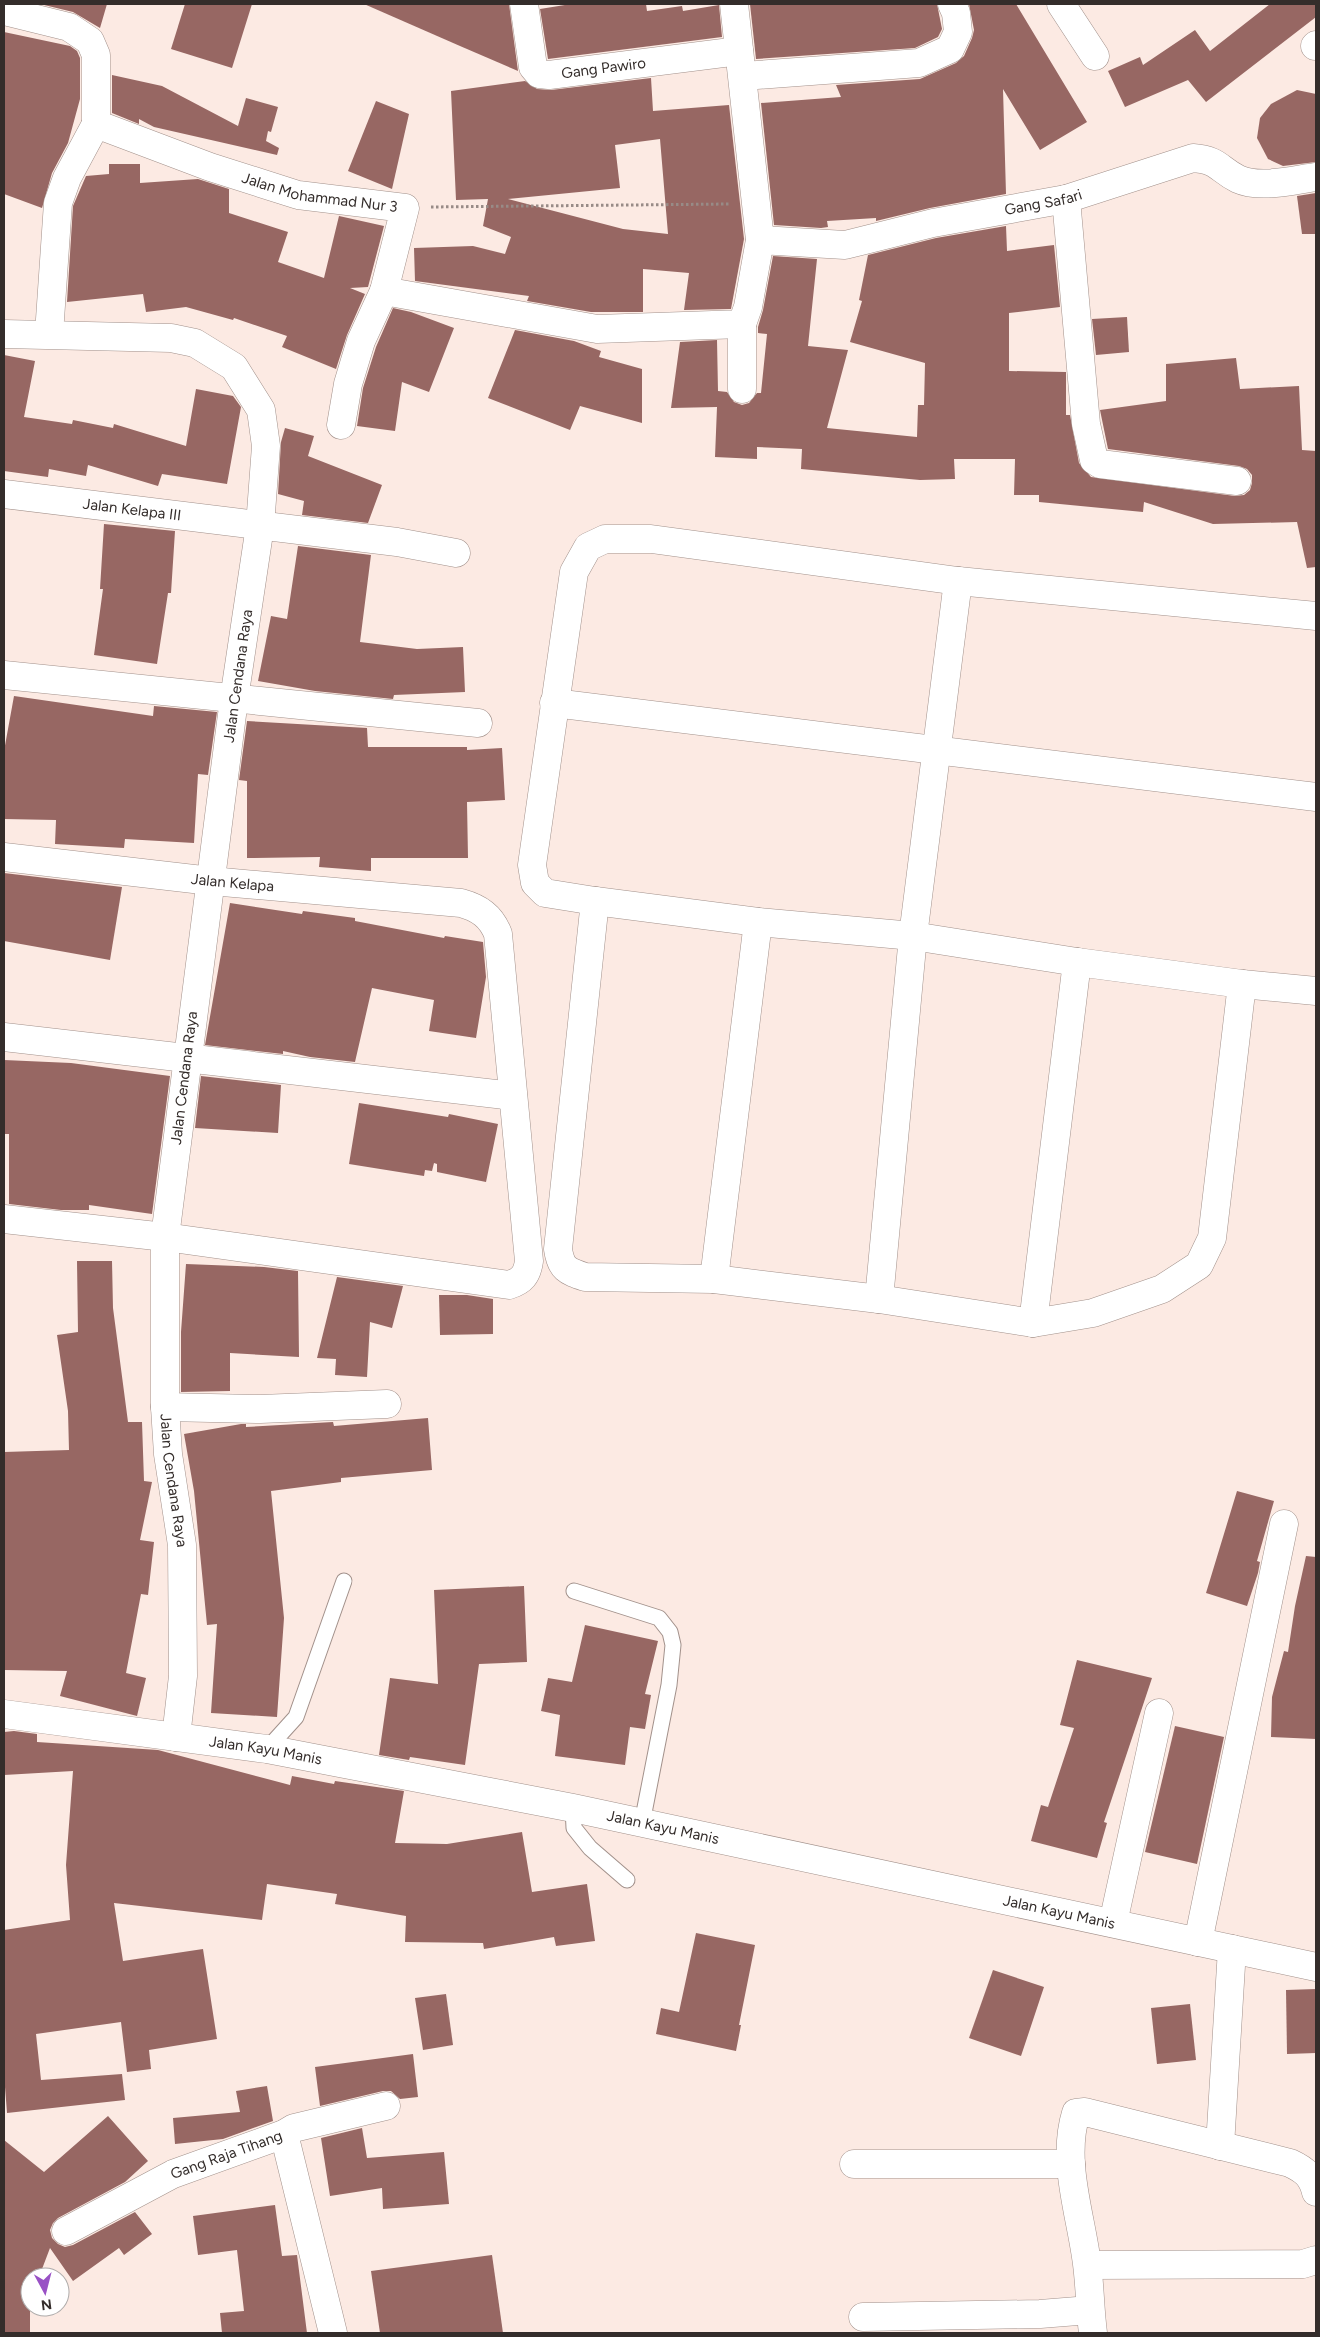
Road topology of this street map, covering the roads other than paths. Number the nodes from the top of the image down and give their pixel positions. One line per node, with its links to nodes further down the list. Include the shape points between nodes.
1 (524, 4): 7 (street, Gang Pawiro, via 533,67 539,74)
2 (734, 4): 7 (street)
3 (952, 4): 7 (street, via 958,32 950,49 919,63)
4 (1061, 4): 6 (street)
5 (4, 11): 8 (street, via 69,27 90,40 96,55)
6 (1095, 56)
7 (741, 64): 11 (street)
8 (96, 124): 12 (street, Jalan Mohammad Nur 3, via 210,167 298,195 405,208); 15 (street, via 67,178 58,203)
9 (1316, 177): 10 (street, Gang Safari, via 1254,184 1208,159 1193,158)
10 (1066, 199): 11 (street, Gang Safari, via 933,223 845,245); 18 (street, via 1086,424 1094,460 1100,464)
11 (760, 240): 13 (street)
12 (384, 291): 13 (street, via 597,329); 17 (street, Jalan Mohammad Nur 3, via 361,341)
13 (742, 324): 16 (street)
14 (4, 334): 15 (street, Jalan Cendana Raya)
15 (49, 334): 20 (street, Jalan Cendana Raya, via 171,338 195,343 234,367 261,410 263,421 266,446)
16 (742, 389)
17 (340, 425)
18 (1237, 481)
19 (4, 494): 20 (street, Jalan Kelapa III)
20 (260, 526): 21 (street, Jalan Kelapa III, via 397,542); 25 (street, Jalan Cendana Raya)
21 (456, 553)
22 (958, 582): 23 (street); 26 (street, via 651,539 605,539 588,547 574,572); 28 (street)
23 (1316, 616)
24 (4, 676): 25 (street)
25 (234, 699): 27 (street); 31 (street, Jalan Cendana Raya)
26 (554, 703): 28 (street); 32 (street, via 532,865 534,876 545,893)
27 (478, 723)
28 (938, 751): 29 (street); 34 (street)
29 (1316, 797)
30 (4, 857): 31 (street, Jalan Kelapa)
31 (211, 881): 39 (street, Jalan Cendana Raya); 40 (street, Jalan Kelapa, via 461,903 481,911 494,923 498,934)
32 (595, 901): 33 (street); 43 (street, via 558,1249 560,1261 568,1271 585,1276)
33 (758, 922): 34 (street); 43 (street)
34 (912, 936): 35 (street); 44 (street)
35 (1076, 962): 36 (street); 45 (street)
36 (1242, 984): 37 (street); 45 (street, via 1212,1238 1199,1265 1162,1289 1093,1313)
37 (1316, 991)
38 (4, 1036): 39 (street)
39 (186, 1059): 40 (street); 42 (street, Jalan Cendana Raya)
40 (513, 1096): 42 (street, Jalan Kelapa, via 529,1261 528,1271 520,1281 509,1284)
41 (4, 1219): 42 (street)
42 (165, 1237): 47 (street, Jalan Cendana Raya)
43 (714, 1280): 44 (street)
44 (879, 1299): 45 (street)
45 (1033, 1323)
46 (387, 1404): 47 (street, via 260,1409)
47 (165, 1407): 53 (street, Jalan Cendana Raya, via 168,1454 182,1545 184,1676)
48 (1284, 1524): 59 (street)
49 (344, 1582): 54 (lane, via 296,1717)
50 (574, 1591): 56 (lane, via 659,1618 670,1632 673,1645 669,1685)
51 (1159, 1713): 58 (street)
52 (4, 1714): 53 (street, Jalan Kayu Manis)
53 (176, 1737): 54 (street, Jalan Kayu Manis)
54 (267, 1749): 55 (street, Jalan Kayu Manis)
55 (573, 1808): 56 (street, Jalan Kayu Manis); 57 (lane, via 574,1828 590,1848)
56 (642, 1823): 58 (street, Jalan Kayu Manis)
57 (627, 1880)
58 (1112, 1923): 59 (street, Jalan Kayu Manis)
59 (1198, 1942): 60 (street, Jalan Kayu Manis)
60 (1232, 1949): 61 (street, Jalan Kayu Manis); 64 (street)
61 (1316, 1967)
62 (386, 2106): 63 (street, via 303,2126)
63 (284, 2134): 68 (street, Gang Raja Tihang, via 173,2174); 74 (street, Gang Raja Tihang)
64 (1220, 2146): 66 (street, via 1085,2112 1076,2113); 67 (street, via 1303,2169 1313,2180)
65 (854, 2164): 66 (street)
66 (1071, 2164): 70 (street)
67 (1316, 2192)
68 (66, 2231)
69 (1316, 2260): 70 (street, via 1303,2264)
70 (1088, 2265): 72 (street)
71 (862, 2317): 73 (street)
72 (1091, 2322): 73 (street)
73 (1040, 2323)
74 (333, 2333)

